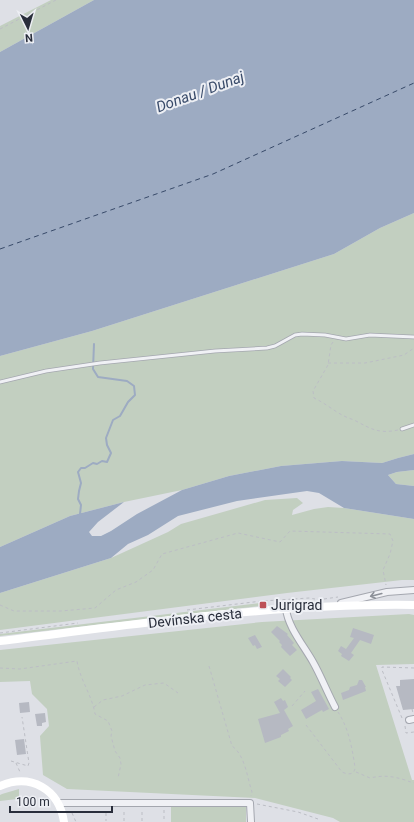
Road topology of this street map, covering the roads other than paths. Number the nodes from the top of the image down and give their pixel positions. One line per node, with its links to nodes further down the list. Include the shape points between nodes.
1 (414, 337): 2 (lane, via 370,335 346,339 302,334 267,348 100,363 46,371)
2 (0, 382)
3 (414, 425): 4 (lane)
4 (402, 429)
5 (414, 590): 6 (street, one-way to 6, via 387,592)
6 (335, 605): 7 (street, Devínska cesta); 8 (street, Devínska cesta)
7 (414, 605)
8 (286, 609): 9 (street, Devínska cesta); 10 (street, via 297,636)
9 (0, 641)
10 (335, 707)
11 (0, 786): 12 (street, via 17,782 32,783 51,793)
12 (59, 803): 13 (street); 14 (street, via 250,803)
13 (64, 822)
14 (250, 822)

